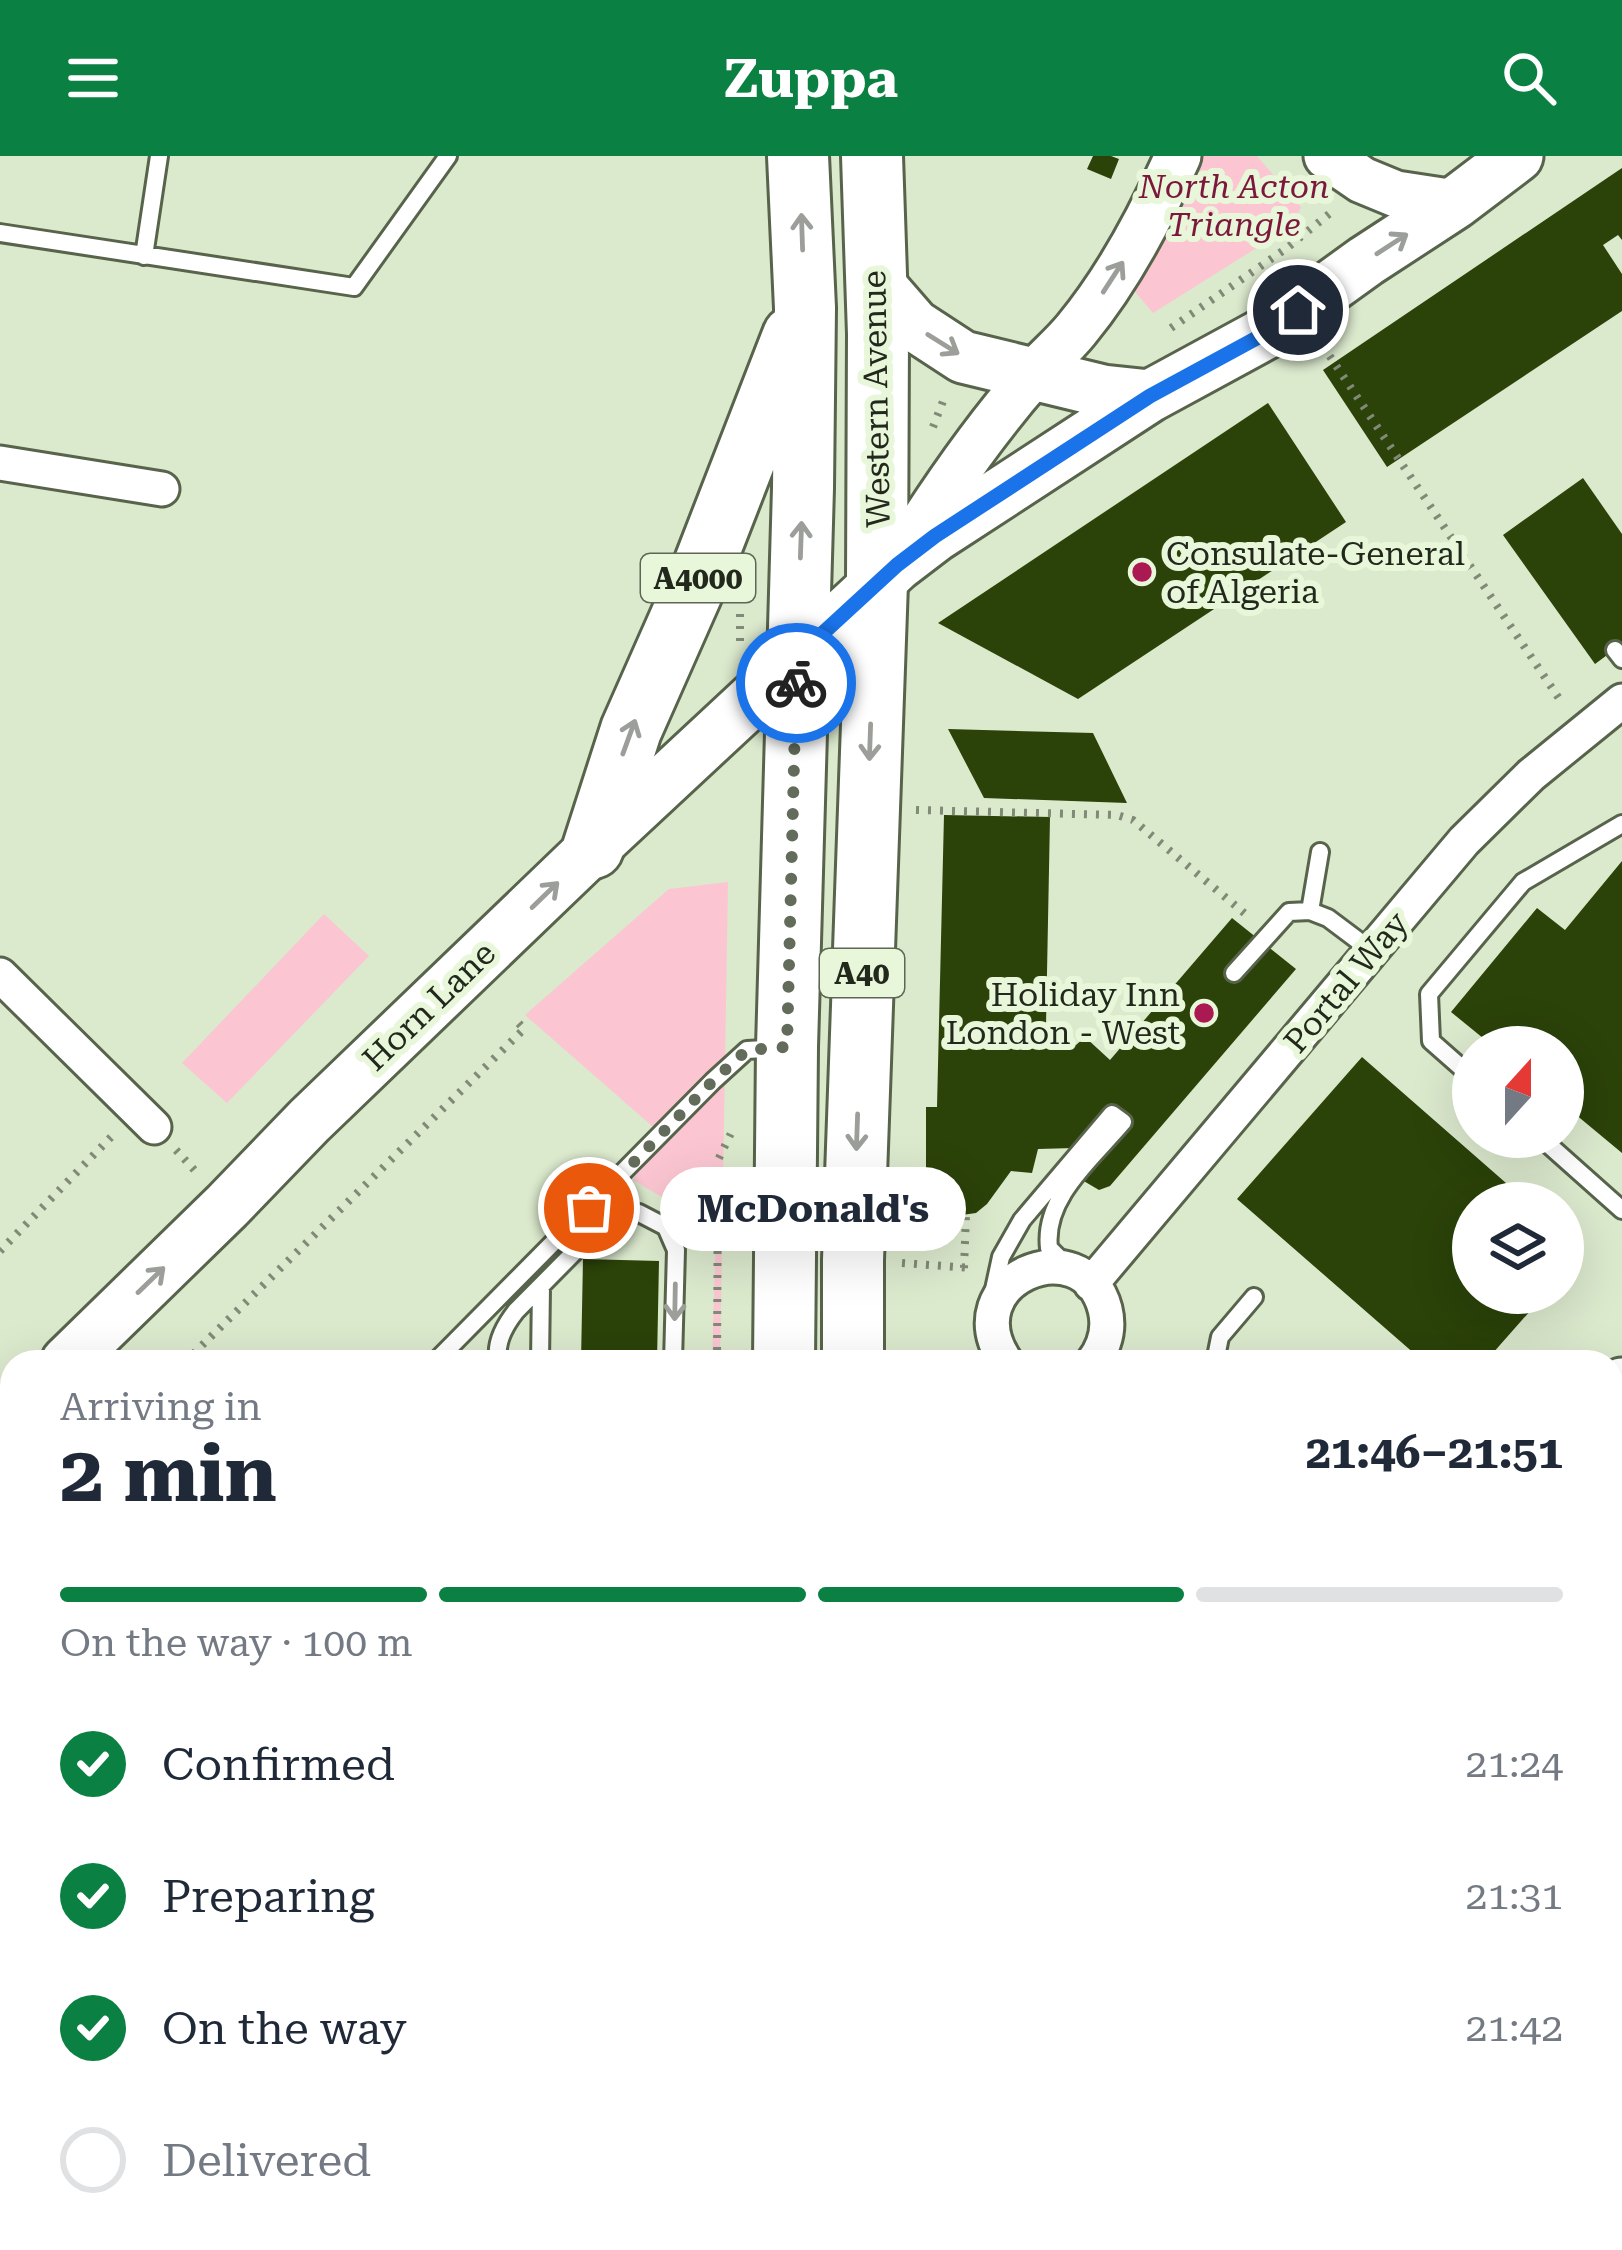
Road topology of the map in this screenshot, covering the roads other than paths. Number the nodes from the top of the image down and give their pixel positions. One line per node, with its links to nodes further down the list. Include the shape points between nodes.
1 (159, 156): 10 (lane)
2 (448, 156): 10 (lane, via 354,287)
3 (798, 156): 12 (highway, A40, one-way to 3)
4 (872, 156): 11 (highway, Western Avenue / A40)
5 (1178, 156): 13 (main road, one-way to 5, via 1112,280)
6 (1327, 156): 8 (main road, via 1396,194)
7 (1517, 156): 8 (main road, A4000)
8 (1455, 203): 14 (main road, A4000, one-way to 8, via 1266,333)
9 (0, 233): 10 (lane)
10 (144, 256)
11 (874, 279): 13 (main road, one-way to 13, via 939,343); 17 (highway, Western Avenue / A40)
12 (805, 308): 18 (highway, A40, one-way to 12); 21 (highway, A4000, one-way to 12, via 631,730)
13 (1032, 376): 14 (main road); 17 (main road)
14 (1150, 396): 17 (main road, A4000)
15 (0, 463): 16 (street)
16 (162, 489)
17 (887, 574): 18 (main road, A4000); 42 (highway, Western Avenue / A40, one-way to 42)
18 (797, 657): 21 (main road, Horn Lane / A4000); 27 (highway, A40)
19 (1622, 700): 24 (street, Portal Way, via 1464,841)
20 (1622, 824): 28 (lane, via 1523,882 1429,994 1431,1041)
21 (593, 848): 36 (main road, Horn Lane / A4000, one-way to 21)
22 (1320, 852): 23 (lane)
23 (1310, 910): 24 (lane); 25 (lane, via 1289,912)
24 (1372, 951): 32 (street, Portal Way)
25 (1234, 973)
26 (0, 975): 29 (street)
27 (787, 1047): 37 (lane, via 747,1050); 41 (highway, A40)
28 (1452, 1060)
29 (146, 1119)
30 (1564, 1158): 31 (lane)
31 (1622, 1210)
32 (1084, 1279): 35 (street, via 1060,1268 1026,1272); 35 (lane, via 1049,1248 1049,1222 1123,1122 1112,1114 1011,1238 992,1287); 44 (street, via 1107,1316)
33 (541, 1287): 38 (lane, via 504,1325); 39 (lane); 40 (lane, one-way to 40, via 610,1216 639,1214 666,1227 676,1250)
34 (1254, 1297): 45 (lane)
35 (993, 1312): 43 (street)
36 (79, 1350)
37 (447, 1350)
38 (498, 1350)
39 (540, 1350)
40 (673, 1350)
41 (784, 1350)
42 (853, 1350)
43 (999, 1350)
44 (1102, 1350)
45 (1217, 1350)

